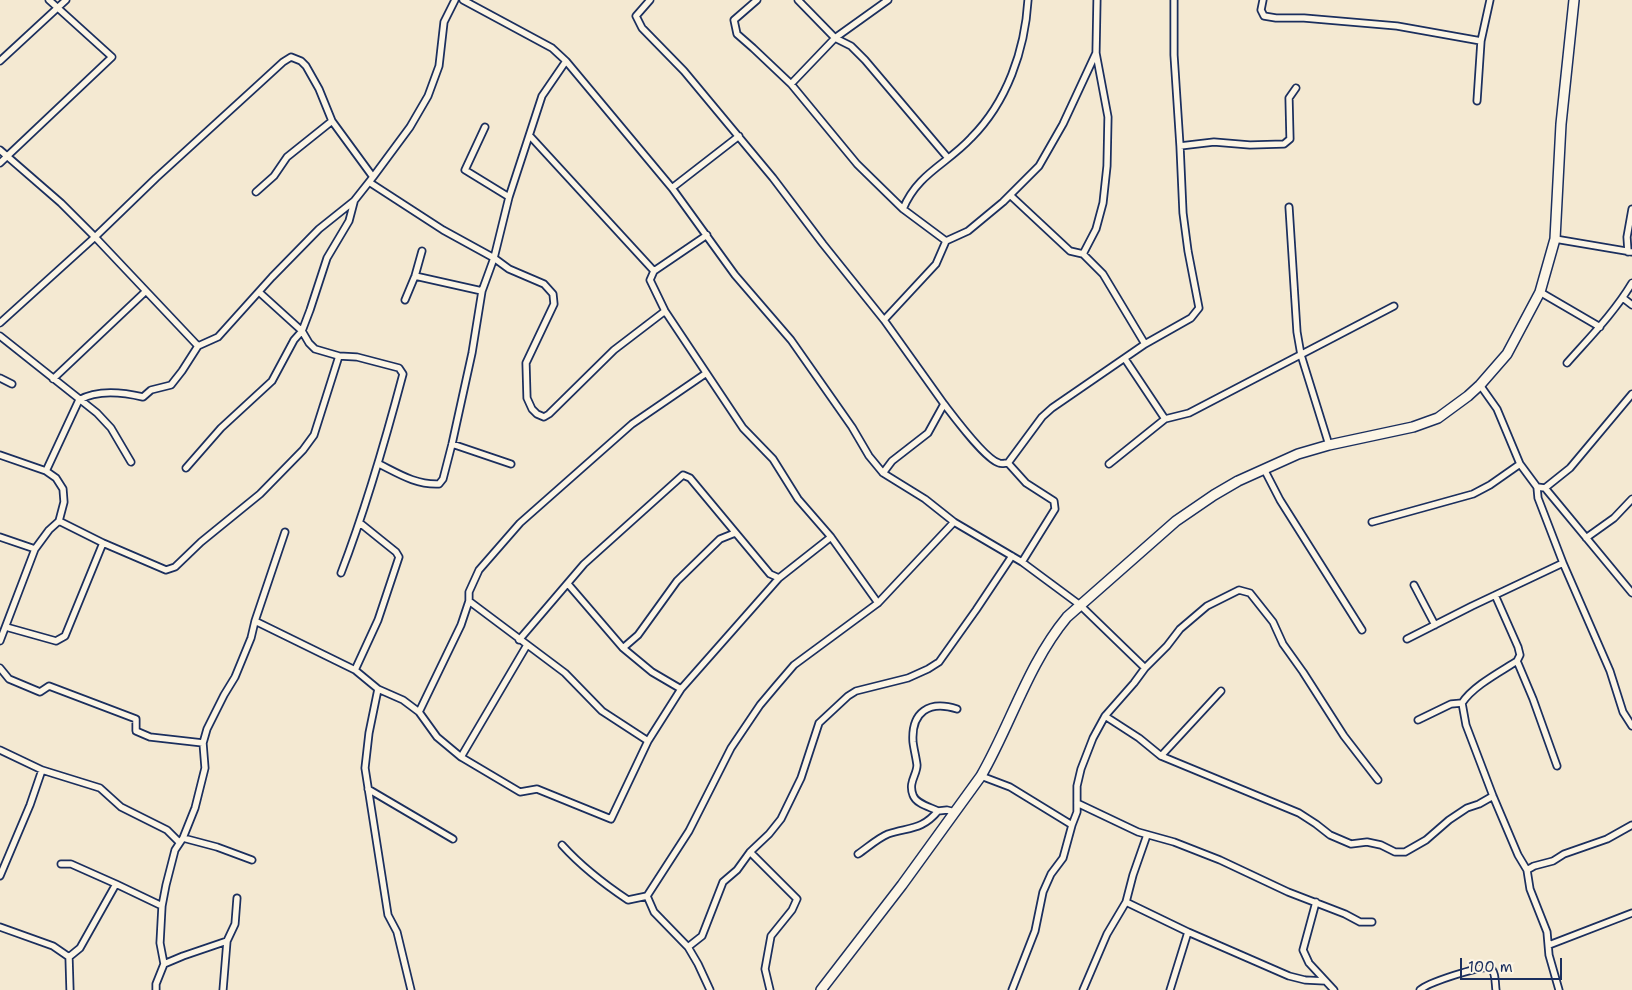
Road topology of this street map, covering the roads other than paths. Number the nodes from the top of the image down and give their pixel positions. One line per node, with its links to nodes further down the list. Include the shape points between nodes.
1 (49, 0): 15 (street)
2 (66, 0): 15 (street)
3 (455, 0): 33 (street, via 444,22 439,66 428,96 410,127)
4 (463, 0): 20 (street, via 552,48)
5 (650, 0): 27 (street, via 636,16 642,28 684,71)
6 (757, 0): 21 (street, via 734,20 737,34)
7 (798, 0): 16 (street)
8 (888, 0): 16 (street)
9 (1028, 0): 31 (street, via 1026,25 1016,64 1004,93 971,138)
10 (1097, 0): 18 (street)
11 (1174, 0): 28 (street)
12 (1263, 0): 17 (street, via 1264,16 1397,26)
13 (1490, 0): 17 (street)
14 (1574, 0): 44 (main road)
15 (57, 8): 19 (street); 30 (street, via 112,57)
16 (835, 38): 21 (street); 31 (street, via 851,46 865,60)
17 (1481, 41): 23 (street)
18 (1096, 53): 36 (street, via 1063,124 1039,166); 48 (street, via 1108,117 1107,166 1096,229)
19 (0, 61)
20 (566, 61): 26 (street, via 542,96); 34 (street)
21 (791, 84): 39 (street, via 857,164)
22 (1296, 88): 28 (street, via 1289,98 1290,140 1284,144 1214,142)
23 (1477, 101)
24 (332, 121): 33 (street); 35 (street, via 287,157 274,176); 43 (street, via 306,66 291,57)
25 (485, 128): 37 (street, via 465,170)
26 (530, 136): 37 (street); 50 (street)
27 (738, 136): 34 (street); 62 (street)
28 (1180, 146): 67 (street, via 1183,213 1199,308 1191,318)
29 (0, 150): 30 (street)
30 (7, 156): 32 (street); 43 (street)
31 (948, 158): 39 (street, via 916,185)
32 (0, 163)
33 (371, 180): 38 (street); 49 (street, via 443,230)
34 (672, 188): 42 (street)
35 (256, 192)
36 (1010, 195): 45 (street, via 968,232); 48 (street, via 1070,251)
37 (509, 197): 49 (street)
38 (354, 201): 55 (street, via 319,229); 65 (street, via 349,221 327,258)
39 (903, 208): 45 (street)
40 (1288, 208): 70 (street, via 1295,322)
41 (1632, 209): 47 (street, via 1627,237)
42 (707, 235): 50 (street); 94 (street, via 790,340)
43 (95, 237): 54 (street); 63 (street)
44 (1555, 239): 47 (street); 56 (main road)
45 (946, 241): 62 (street, via 936,264)
46 (422, 251): 51 (street)
47 (1630, 252)
48 (1083, 254): 67 (street, via 1103,274)
49 (494, 258): 53 (street); 61 (street, via 509,269 544,284 553,294 554,304 526,363 527,398 532,409 544,417 614,350)
50 (654, 271): 61 (street, via 650,280)
51 (415, 276): 53 (street); 58 (street)
52 (1632, 283): 57 (street)
53 (482, 291): 82 (street)
54 (146, 292): 68 (street); 75 (street)
55 (259, 292): 65 (street); 68 (street, via 218,337)
56 (1540, 292): 64 (street); 77 (main road, via 1507,354)
57 (1623, 298): 59 (street); 64 (street)
58 (405, 300)
59 (1632, 305)
60 (1394, 306): 70 (street)
61 (664, 311): 73 (street)
62 (884, 320): 80 (street)
63 (0, 323)
64 (1600, 327): 72 (street)
65 (302, 331): 69 (street, via 315,349); 91 (street, via 272,381 221,428)
66 (0, 336): 75 (street)
67 (1145, 344): 71 (street)
68 (198, 346): 79 (street, via 171,385 151,390 143,397 118,392 88,395)
69 (339, 356): 87 (street, via 392,365 400,368 403,374); 107 (street, via 314,435 303,450 260,494 175,567 166,570)
70 (1301, 356): 81 (street, via 1190,412); 83 (street)
71 (1125, 359): 81 (street); 86 (street, via 1052,408)
72 (1567, 363)
73 (705, 374): 105 (street, via 743,428 774,460 798,499); 118 (street, via 632,424 520,523 479,570)
74 (0, 378): 76 (street)
75 (53, 380): 79 (street)
76 (12, 384)
77 (1480, 385): 83 (main road, via 1438,418 1398,431); 90 (street, via 1498,409)
78 (1632, 394): 96 (street, via 1570,468)
79 (78, 400): 85 (street, via 111,428); 93 (street)
80 (944, 404): 86 (street, via 970,437 999,463); 94 (street, via 928,433 892,461)
81 (1165, 419): 89 (street)
82 (452, 444): 87 (street, via 439,484 410,480); 88 (street)
83 (1329, 445): 92 (main road)
84 (0, 455): 93 (street)
85 (131, 462)
86 (1008, 463): 110 (street, via 1026,483 1054,501 1055,509)
87 (379, 464): 101 (street)
88 (511, 464)
89 (1109, 464)
90 (1520, 464): 95 (street); 100 (street, via 1473,494)
91 (186, 468)
92 (1264, 469): 120 (main road, via 1199,504); 124 (street)
93 (46, 472): 98 (street, via 56,478 64,489)
94 (883, 473): 99 (street)
95 (1537, 487): 96 (street); 111 (street, via 1538,498)
96 (1545, 488): 106 (street)
97 (1632, 499): 106 (street, via 1614,518)
98 (59, 521): 107 (street); 108 (street)
99 (954, 522): 109 (street); 119 (street)
100 (1372, 522)
101 (360, 523): 112 (street); 133 (street, via 399,557 378,620)
102 (285, 532): 121 (street)
103 (735, 533): 113 (street, via 770,574); 114 (street, via 690,478 683,476 584,564); 129 (street, via 720,539 684,575 638,635)
104 (0, 537): 108 (street)
105 (831, 537): 113 (street); 119 (street)
106 (1586, 538): 116 (street)
107 (103, 543): 123 (street, via 66,636 56,641)
108 (35, 549): 123 (street)
109 (1012, 556): 110 (street); 163 (street, via 939,662 908,678 856,691 819,723 801,778 781,820)
110 (1022, 562): 120 (street)
111 (1563, 563): 117 (street); 142 (street, via 1610,672 1623,712)
112 (341, 573)
113 (779, 578): 135 (street)
114 (568, 584): 126 (street); 129 (street)
115 (1414, 586): 122 (street)
116 (1632, 592)
117 (1496, 595): 122 (street); 130 (street, via 1518,647 1520,655)
118 (469, 601): 126 (street); 139 (street, via 461,625)
119 (878, 603): 172 (street, via 794,665 760,705 731,748 689,831)
120 (1080, 605): 132 (street); 150 (main road, via 1055,631 1040,656)
121 (255, 621): 133 (street); 144 (street, via 235,677)
122 (1435, 625): 125 (street)
123 (6, 627): 127 (street)
124 (1362, 630)
125 (1407, 639)
126 (519, 640): 128 (street)
127 (0, 641)
128 (527, 645): 143 (street, via 565,673 602,711); 147 (street)
129 (623, 648): 135 (street, via 652,672)
130 (1517, 661): 137 (street, via 1483,683); 148 (street)
131 (0, 668): 144 (street, via 9,678 40,692 49,686 136,719 136,731 150,737)
132 (1145, 668): 140 (street); 151 (street, via 1180,629 1207,606 1239,590 1250,593 1273,622 1283,644 1344,736)
133 (355, 670): 134 (street)
134 (378, 689): 139 (street, via 403,700); 152 (street, via 365,768)
135 (681, 689): 143 (street)
136 (1221, 691): 146 (street)
137 (1462, 703): 141 (street, via 1451,704); 153 (street, via 1466,724)
138 (956, 709): 155 (street, via 945,705 931,706 916,719 913,740 917,767 912,779 912,794 920,803)
139 (419, 712): 147 (street, via 437,737)
140 (1105, 716): 146 (street); 154 (street, via 1081,769)
141 (1418, 720)
142 (1632, 726)
143 (648, 741): 147 (street, via 611,819 537,789 520,792)
144 (202, 743): 161 (street, via 205,768 195,808)
145 (0, 750): 149 (street)
146 (1161, 756): 153 (street, via 1290,809 1330,835 1351,844 1367,842 1395,852 1405,852 1467,808)
147 (461, 757)
148 (1557, 766)
149 (42, 770): 161 (street, via 100,788 121,806); 166 (street)
150 (981, 776): 156 (main road); 157 (street, via 1010,787)
151 (1378, 780)
152 (368, 789): 160 (street); 191 (street, via 388,915 397,932)
153 (1493, 796): 169 (street)
154 (1077, 803): 157 (street); 159 (street)
155 (938, 811): 156 (street); 165 (street, via 923,825 886,834)
156 (955, 812): 194 (main road)
157 (1072, 825): 195 (street, via 1063,858 1043,892 1035,931)
158 (1632, 825): 169 (street, via 1607,839)
159 (1147, 835): 174 (street); 175 (street, via 1220,860)
160 (453, 839)
161 (181, 840): 167 (street, via 217,847); 176 (street, via 175,850)
162 (562, 846): 172 (street, via 606,886 628,900)
163 (750, 852): 183 (street, via 724,882 702,936); 193 (street, via 797,899 770,936 764,969)
164 (0, 854): 166 (street)
165 (858, 854)
166 (8, 857): 170 (street)
167 (252, 860)
168 (62, 864): 171 (street, via 71,864)
169 (1527, 870): 182 (street)
170 (0, 876)
171 (116, 884): 176 (street); 184 (street, via 80,948)
172 (647, 896): 183 (street, via 654,912)
173 (237, 898): 181 (street, via 235,924)
174 (1126, 902): 180 (street); 196 (street, via 1107,934)
175 (1316, 902): 178 (street, via 1360,922); 186 (street, via 1303,950 1309,963)
176 (162, 906): 185 (street, via 160,943)
177 (1632, 912): 182 (street)
178 (1372, 922)
179 (0, 927): 184 (street, via 53,946)
180 (1188, 932): 186 (street, via 1289,976); 197 (street)
181 (227, 941): 185 (street); 190 (street)
182 (1549, 945): 201 (street)
183 (688, 947): 192 (street)
184 (69, 957): 188 (street)
185 (164, 964): 189 (street)
186 (1325, 981): 198 (street)
187 (1422, 988): 199 (street); 200 (street, via 1457,974 1491,968)
188 (70, 990)
189 (156, 990)
190 (223, 990)
191 (411, 990)
192 (710, 990)
193 (770, 990)
194 (821, 990)
195 (1012, 990)
196 (1083, 990)
197 (1170, 990)
198 (1334, 990)
199 (1415, 990)
200 (1496, 990)
201 (1559, 990)

